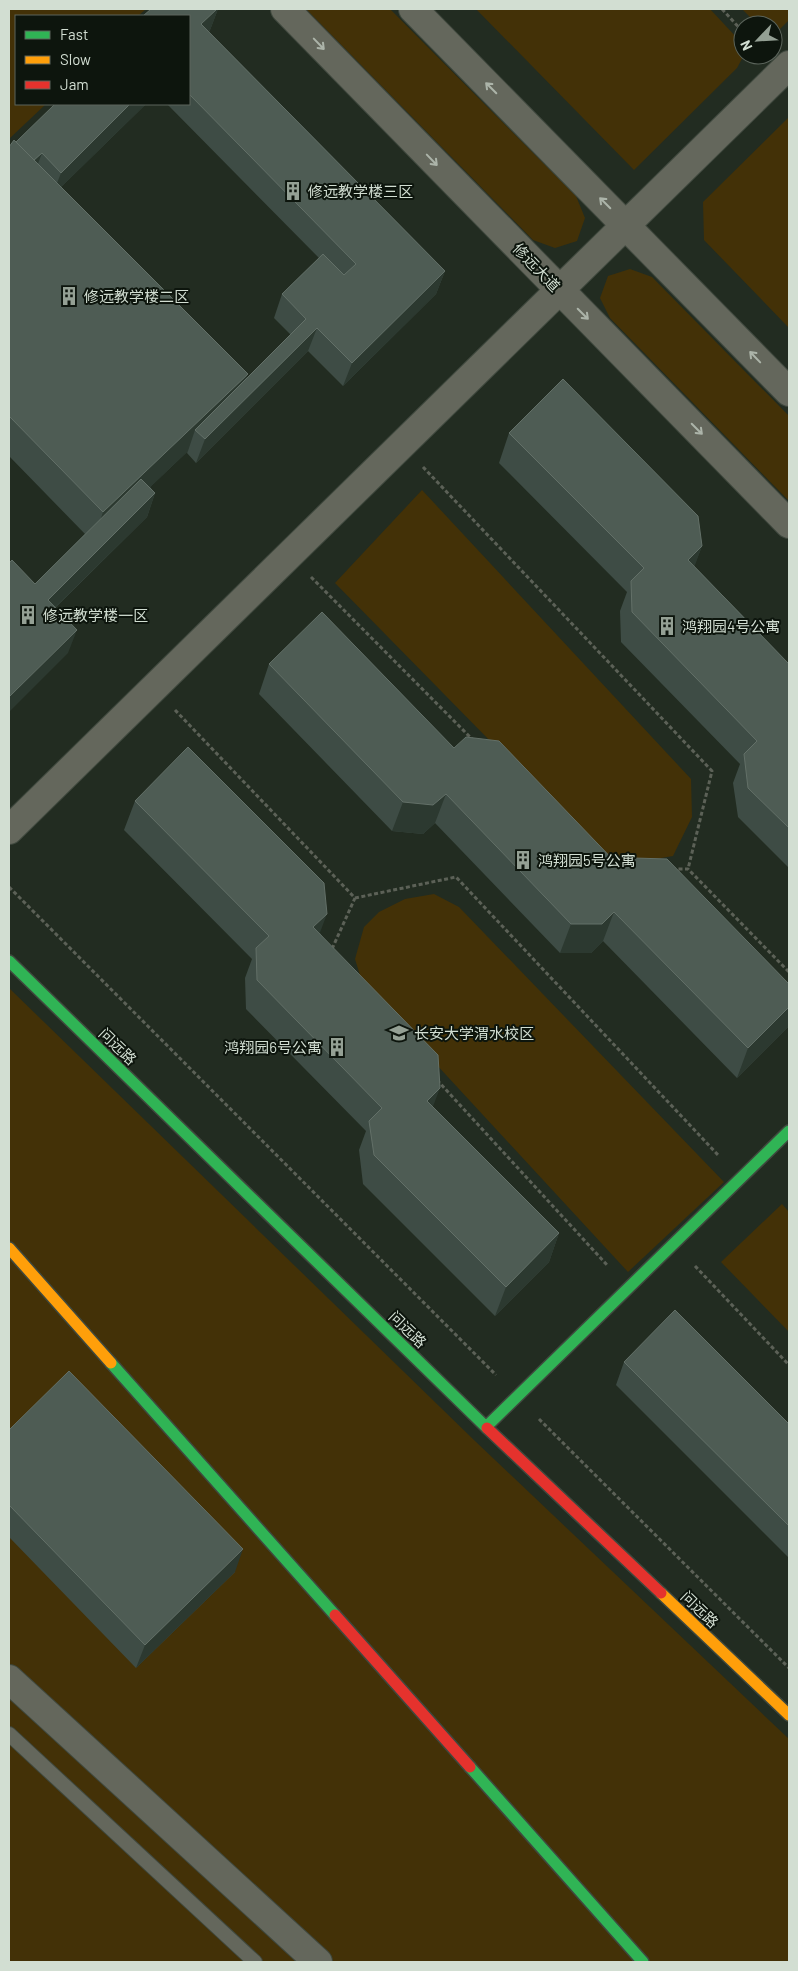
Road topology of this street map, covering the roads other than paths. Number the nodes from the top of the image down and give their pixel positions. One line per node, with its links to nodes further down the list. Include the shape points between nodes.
1 (285, 9): 5 (street, 修远大道, one-way to 5)
2 (413, 9): 4 (street, one-way to 2)
3 (789, 65): 4 (street)
4 (626, 225): 5 (street); 6 (street, one-way to 4)
5 (560, 290): 7 (street, 修远大道, one-way to 7); 8 (street)
6 (789, 392)
7 (789, 524)
8 (9, 830)
9 (9, 961): 12 (street, 问远路)
10 (789, 1131): 12 (street)
11 (9, 1248): 18 (street)
12 (486, 1427): 14 (street, 问远路)
13 (9, 1679): 17 (street)
14 (789, 1715)
15 (9, 1734): 16 (lane)
16 (255, 1962)
17 (318, 1962)
18 (643, 1962)

